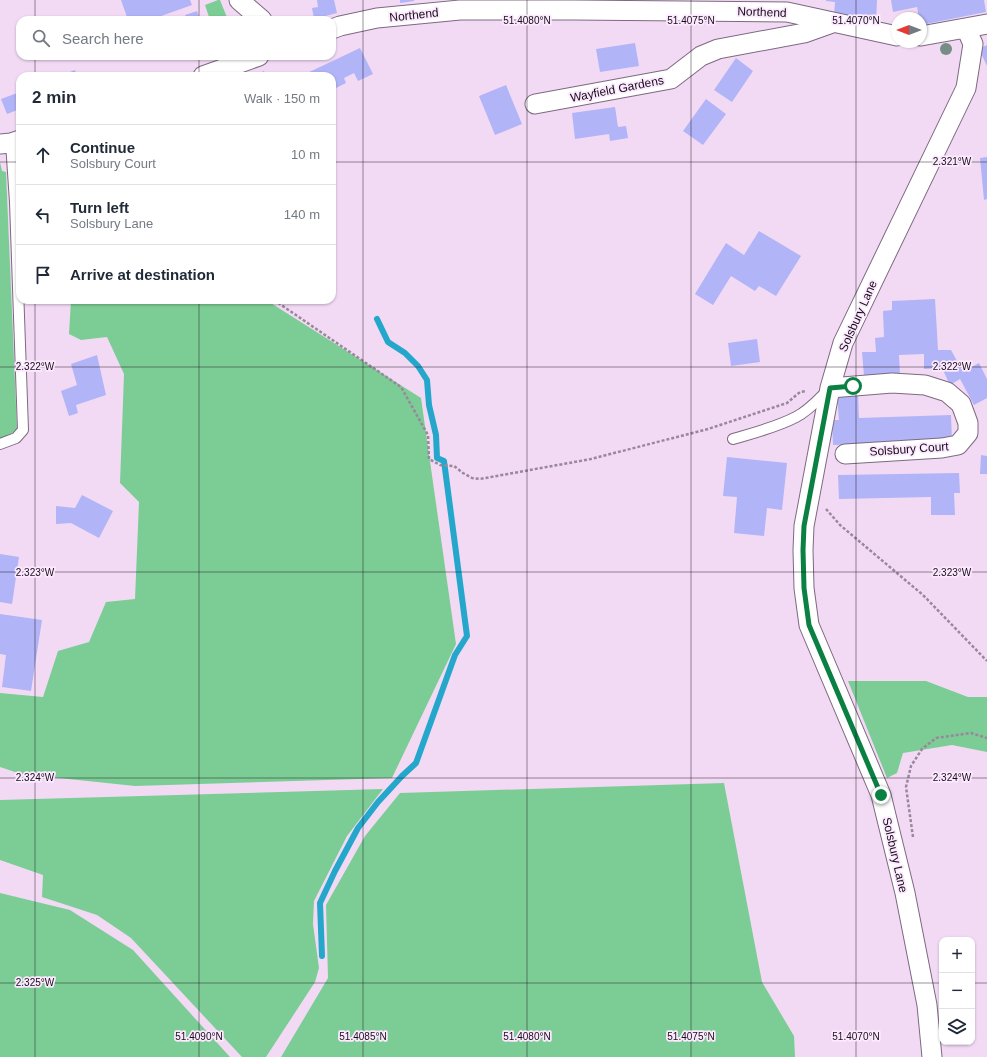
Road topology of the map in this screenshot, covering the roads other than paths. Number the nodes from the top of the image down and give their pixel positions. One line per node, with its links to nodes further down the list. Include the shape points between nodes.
1 (235, 0): 4 (street)
2 (239, 0): 5 (street)
3 (742, 6): 6 (street, Northend, via 787,12); 8 (street, Northend, via 460,10 377,18)
4 (241, 16)
5 (257, 16)
6 (832, 23): 10 (street, Northend); 14 (street, Wayfield Gardens, via 804,33 718,49 701,56 671,79)
7 (987, 24): 9 (street)
8 (336, 28)
9 (966, 28): 11 (street); 18 (street, Solsbury Lane, via 973,44 966,88 844,343)
10 (891, 35)
11 (927, 35)
12 (246, 60): 13 (street)
13 (214, 72)
14 (535, 104)
15 (10, 142): 16 (lane)
16 (16, 230)
17 (19, 304): 20 (lane, via 23,430 16,438)
18 (830, 388): 19 (lane, via 796,417); 21 (street, Solsbury Court, via 892,383 925,385 947,392 961,404 968,423 968,433 958,445); 22 (street, Solsbury Lane, via 804,526 804,588 809,625 881,795 925,997)
19 (734, 439)
20 (0, 444)
21 (845, 454)
22 (932, 1057)

